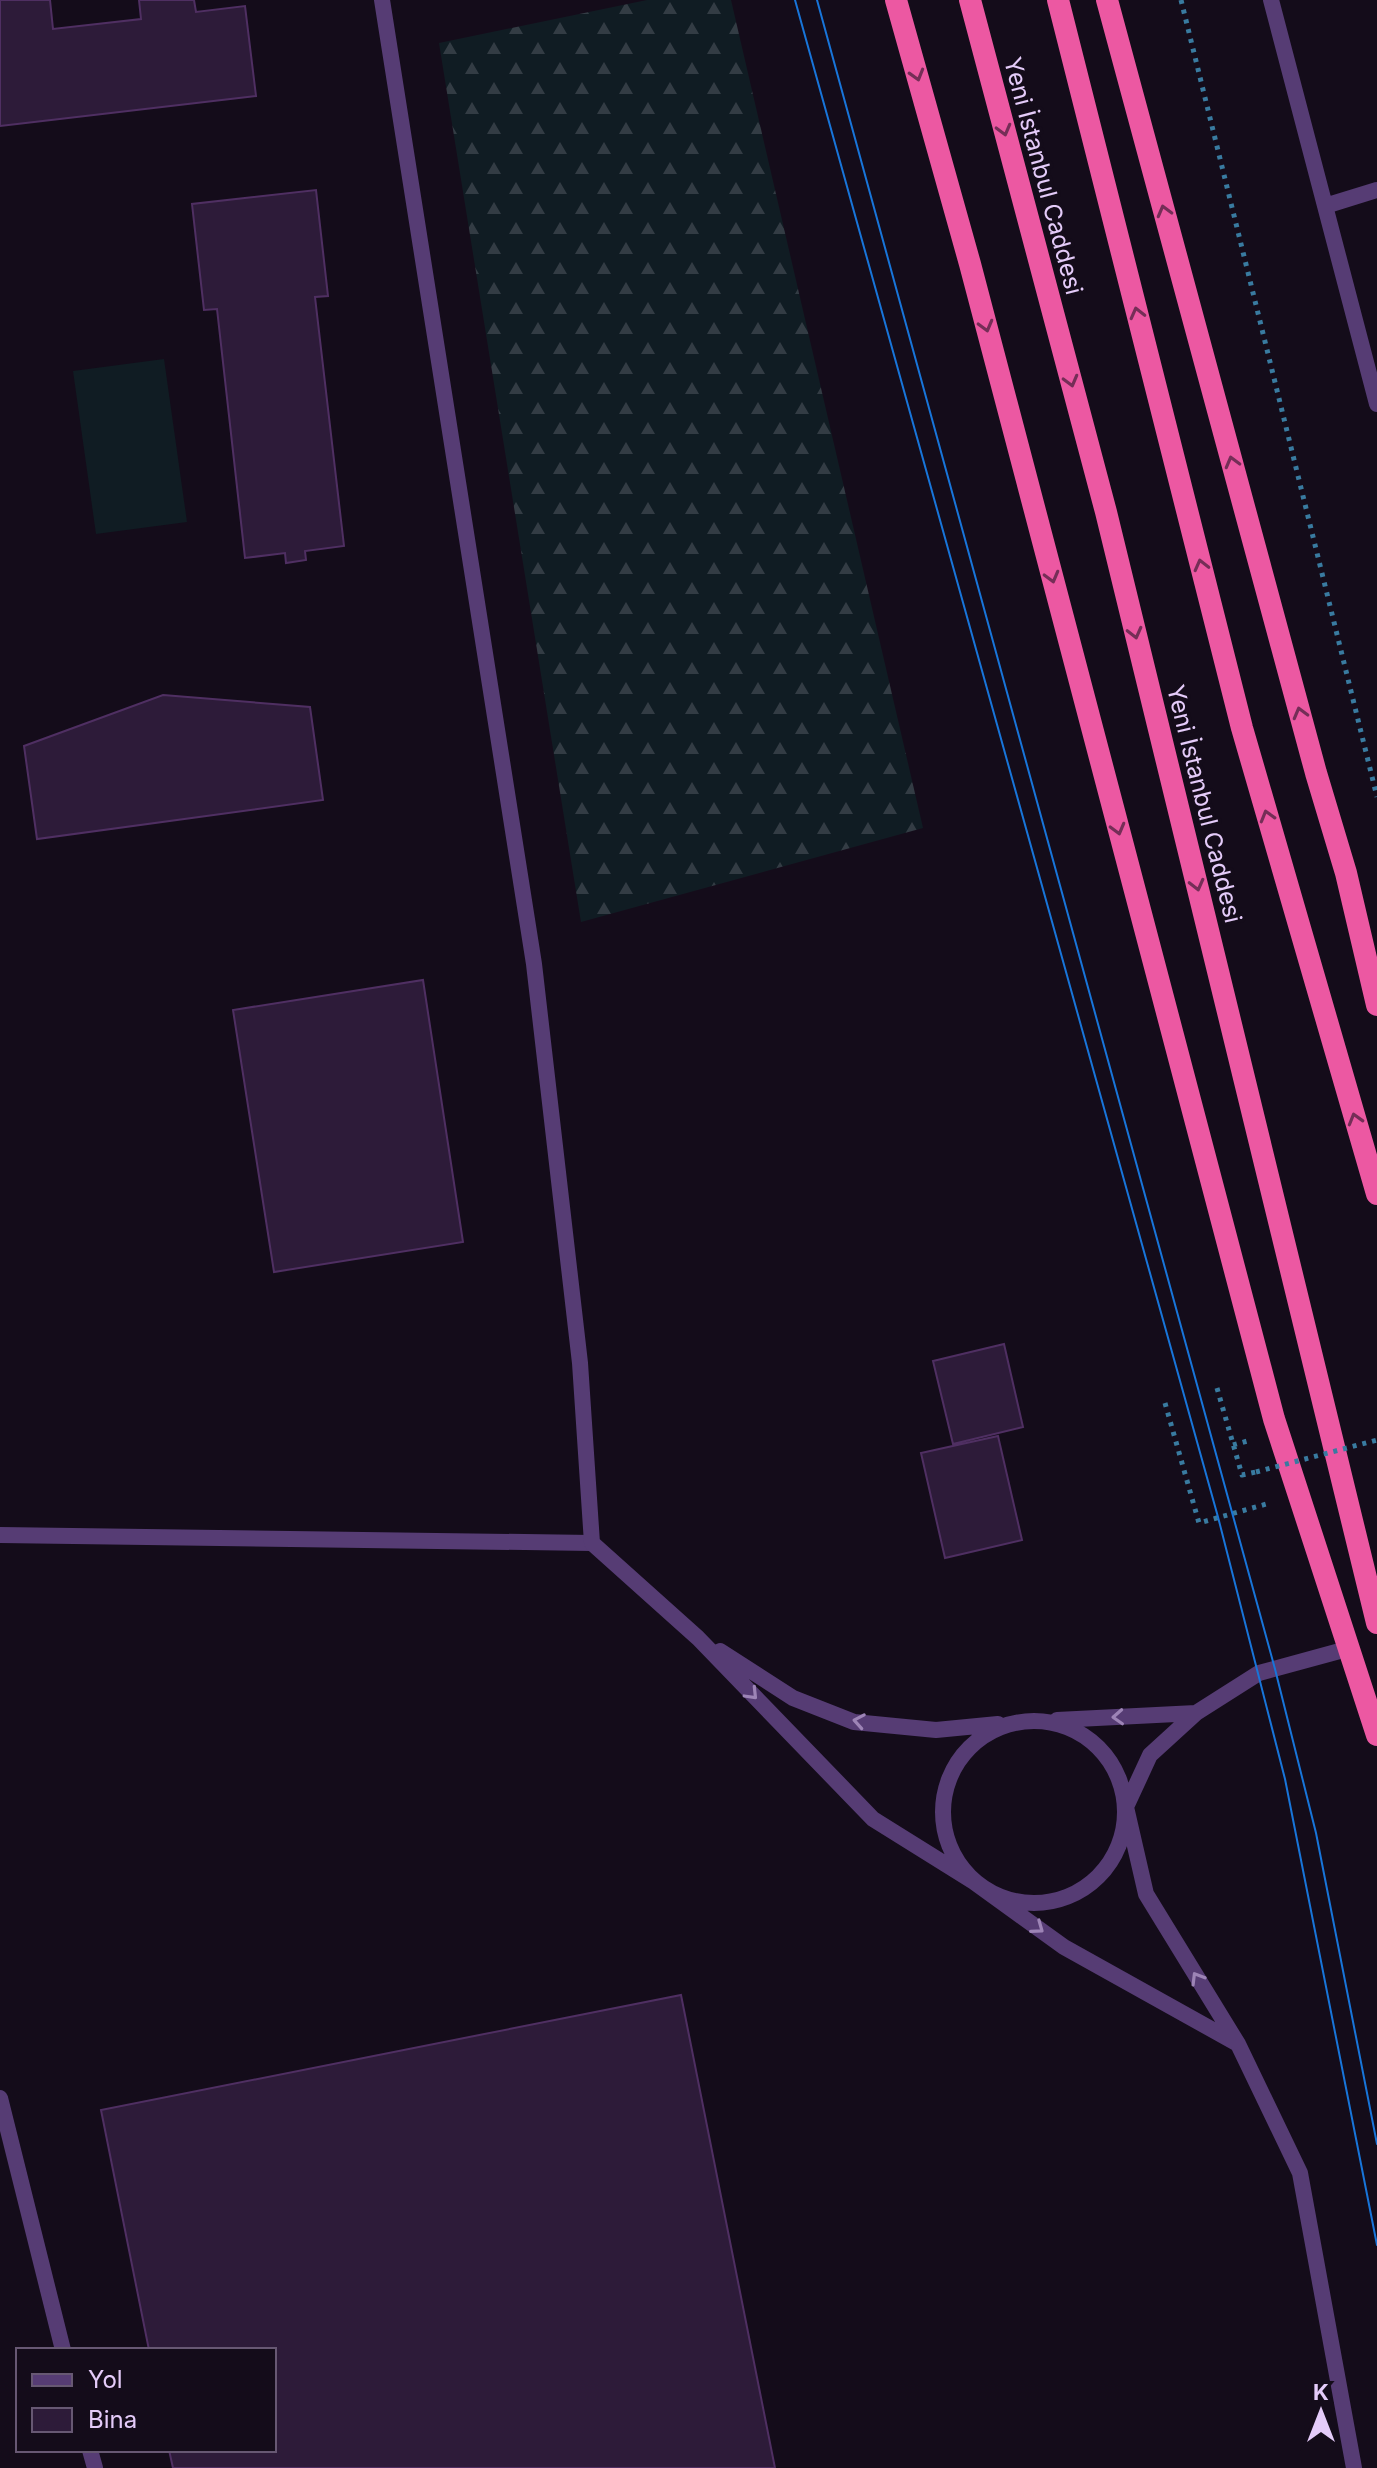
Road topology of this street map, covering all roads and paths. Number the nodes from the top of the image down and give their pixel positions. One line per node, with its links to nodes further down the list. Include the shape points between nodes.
1 (382, 0): 25 (street, via 534,964 580,1363)
2 (896, 0): 28 (highway, one-way to 28, via 1274,1419)
3 (970, 0): 26 (highway, Yeni İstanbul Caddesi, one-way to 26, via 1106,512)
4 (1058, 0): 15 (highway, one-way to 4, via 1242,728)
5 (1107, 0): 12 (highway, one-way to 5)
6 (1181, 0): 11 (path)
7 (1271, 0): 9 (street)
8 (1377, 190): 9 (street)
9 (1325, 206): 10 (street)
10 (1377, 404)
11 (1377, 797)
12 (1346, 873): 13 (highway); 14 (highway)
13 (1377, 942)
14 (1377, 1005)
15 (1377, 1194)
16 (1217, 1388): 20 (path)
17 (1165, 1403): 23 (path, via 1199,1523)
18 (1257, 1438): 20 (path)
19 (1377, 1440): 20 (path, bridge, via 1242,1475)
20 (1233, 1445)
21 (1265, 1463): 22 (path)
22 (1268, 1476)
23 (1275, 1501)
24 (0, 1535): 25 (street)
25 (592, 1543): 27 (street)
26 (1377, 1623)
27 (698, 1638): 30 (street, one-way to 27, via 936,1730 854,1722 793,1698); 33 (street, one-way to 33, via 873,1819)
28 (1347, 1649): 29 (street, via 1259,1673); 31 (highway)
29 (1196, 1713): 30 (street, one-way to 30); 32 (street, via 1150,1755)
30 (1038, 1721): 32 (street, via 1089,1738 1121,1781); 33 (street, via 1011,1723 986,1734 965,1751 951,1774 942,1800 943,1830 955,1859)
31 (1377, 1735)
32 (1126, 1807): 33 (street, via 1123,1838 1110,1866 1088,1887 1060,1900 1030,1904 1000,1898); 34 (street, one-way to 32, via 1146,1894)
33 (974, 1882): 34 (street, one-way to 34, via 1064,1947)
34 (1238, 2044): 37 (street, via 1300,2173)
35 (0, 2098): 36 (street)
36 (62, 2348)
37 (1354, 2468)

